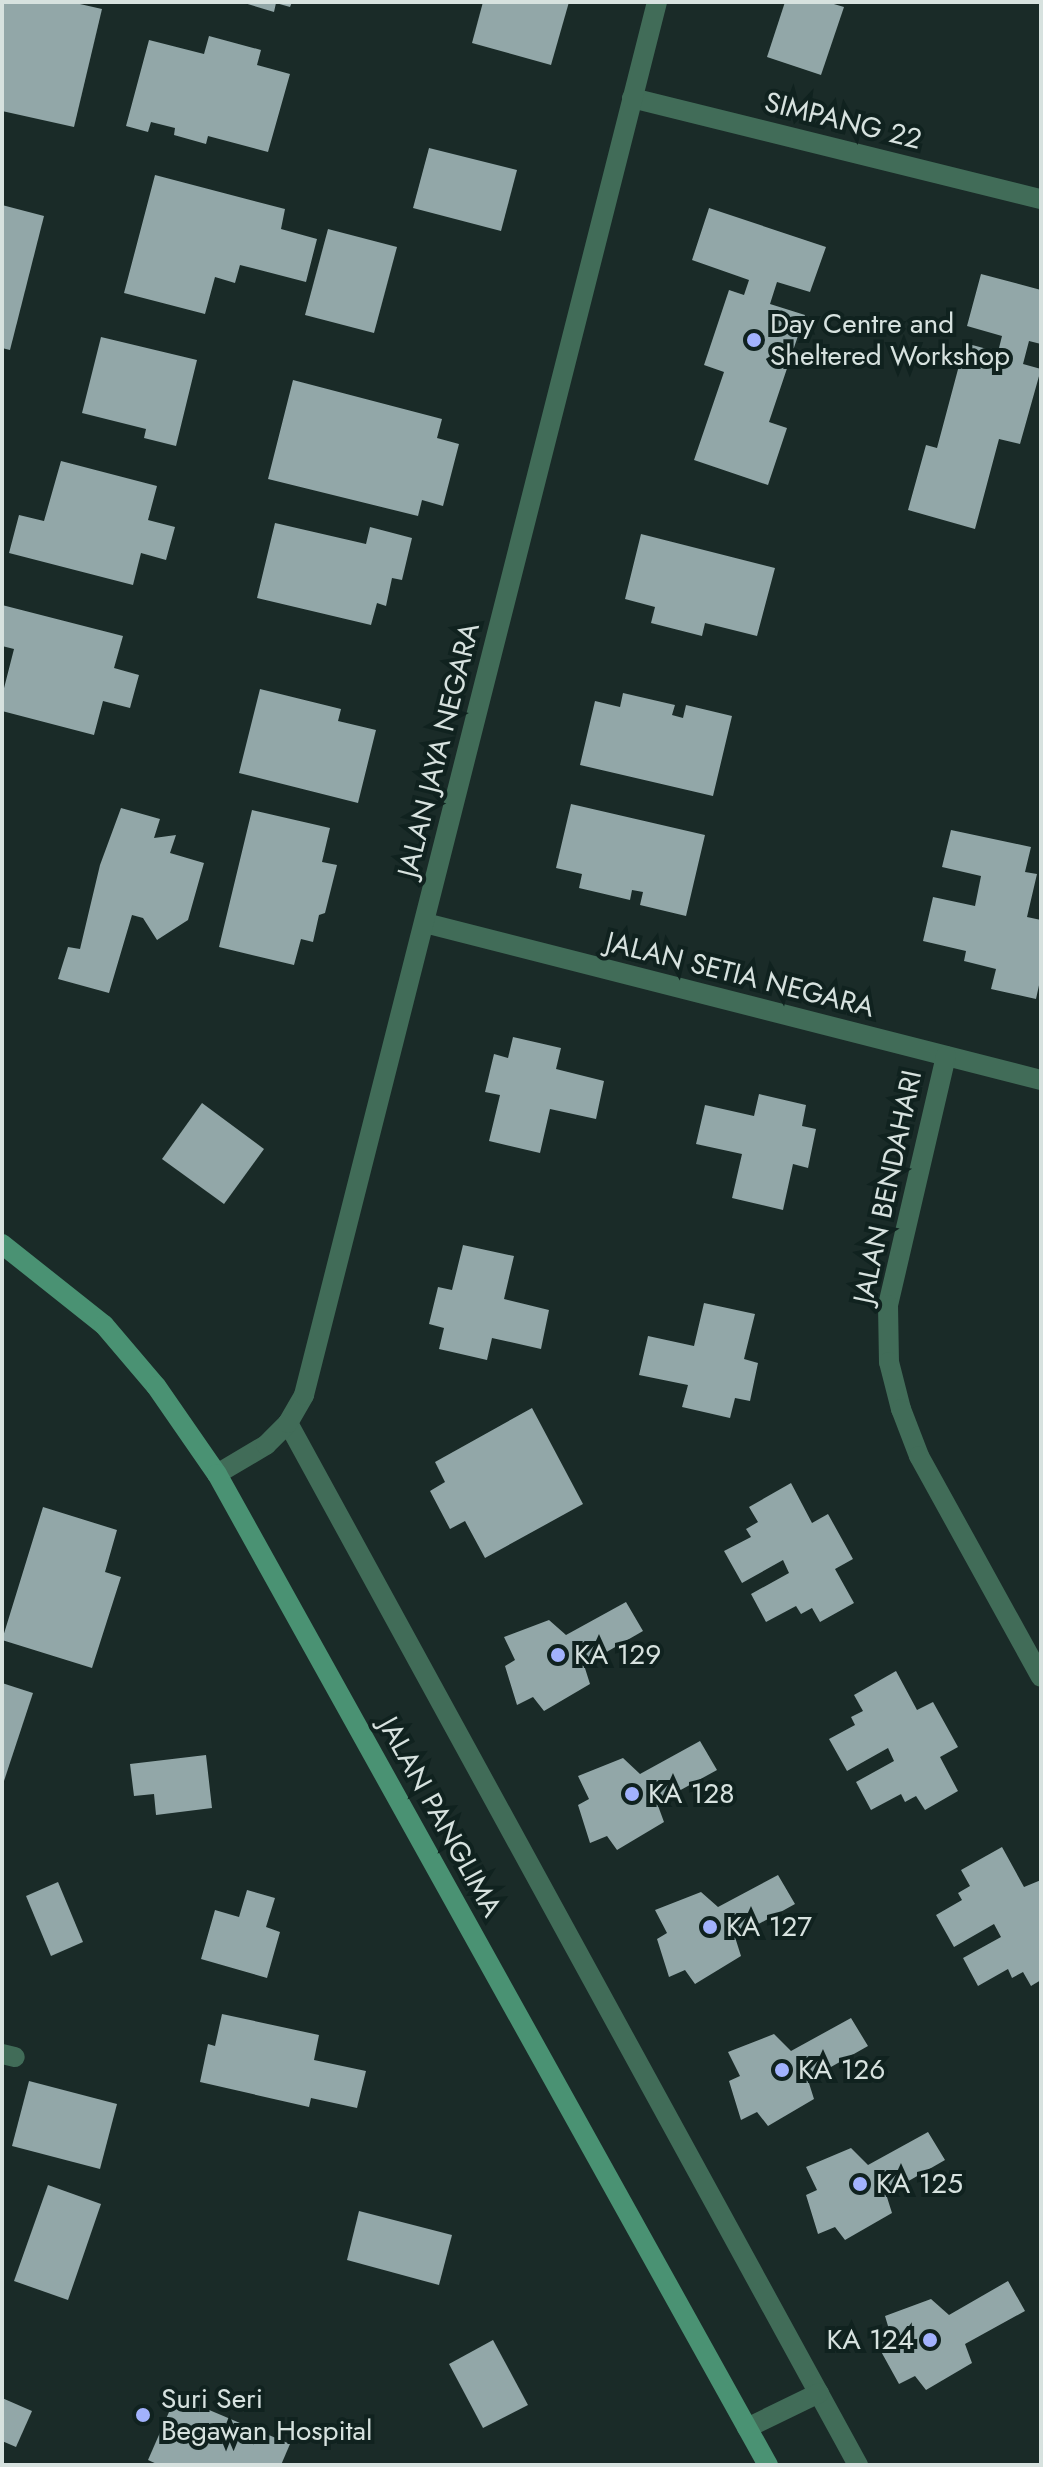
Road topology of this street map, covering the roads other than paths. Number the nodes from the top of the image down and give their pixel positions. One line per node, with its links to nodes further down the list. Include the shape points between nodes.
1 (657, 2): 2 (street, JALAN JAYA NEGARA)
2 (632, 98): 3 (street, SIMPANG 22); 4 (street, JALAN JAYA NEGARA)
3 (1041, 199)
4 (425, 923): 5 (street, JALAN SETIA NEGARA); 8 (street, JALAN JAYA NEGARA, via 304,1395)
5 (946, 1056): 6 (street, JALAN SETIA NEGARA); 10 (street, JALAN BENDAHARI, via 888,1305 889,1362 919,1456)
6 (1041, 1080)
7 (2, 1244): 9 (main road, JALAN PANGLIMA, via 104,1325 156,1386)
8 (288, 1423): 9 (street, JALAN JAYA NEGARA, via 266,1445); 11 (street)
9 (217, 1474): 12 (main road, JALAN PANGLIMA)
10 (1041, 1677)
11 (819, 2393): 12 (street); 14 (street)
12 (747, 2428): 13 (main road, JALAN PANGLIMA)
13 (768, 2465)
14 (858, 2465)

